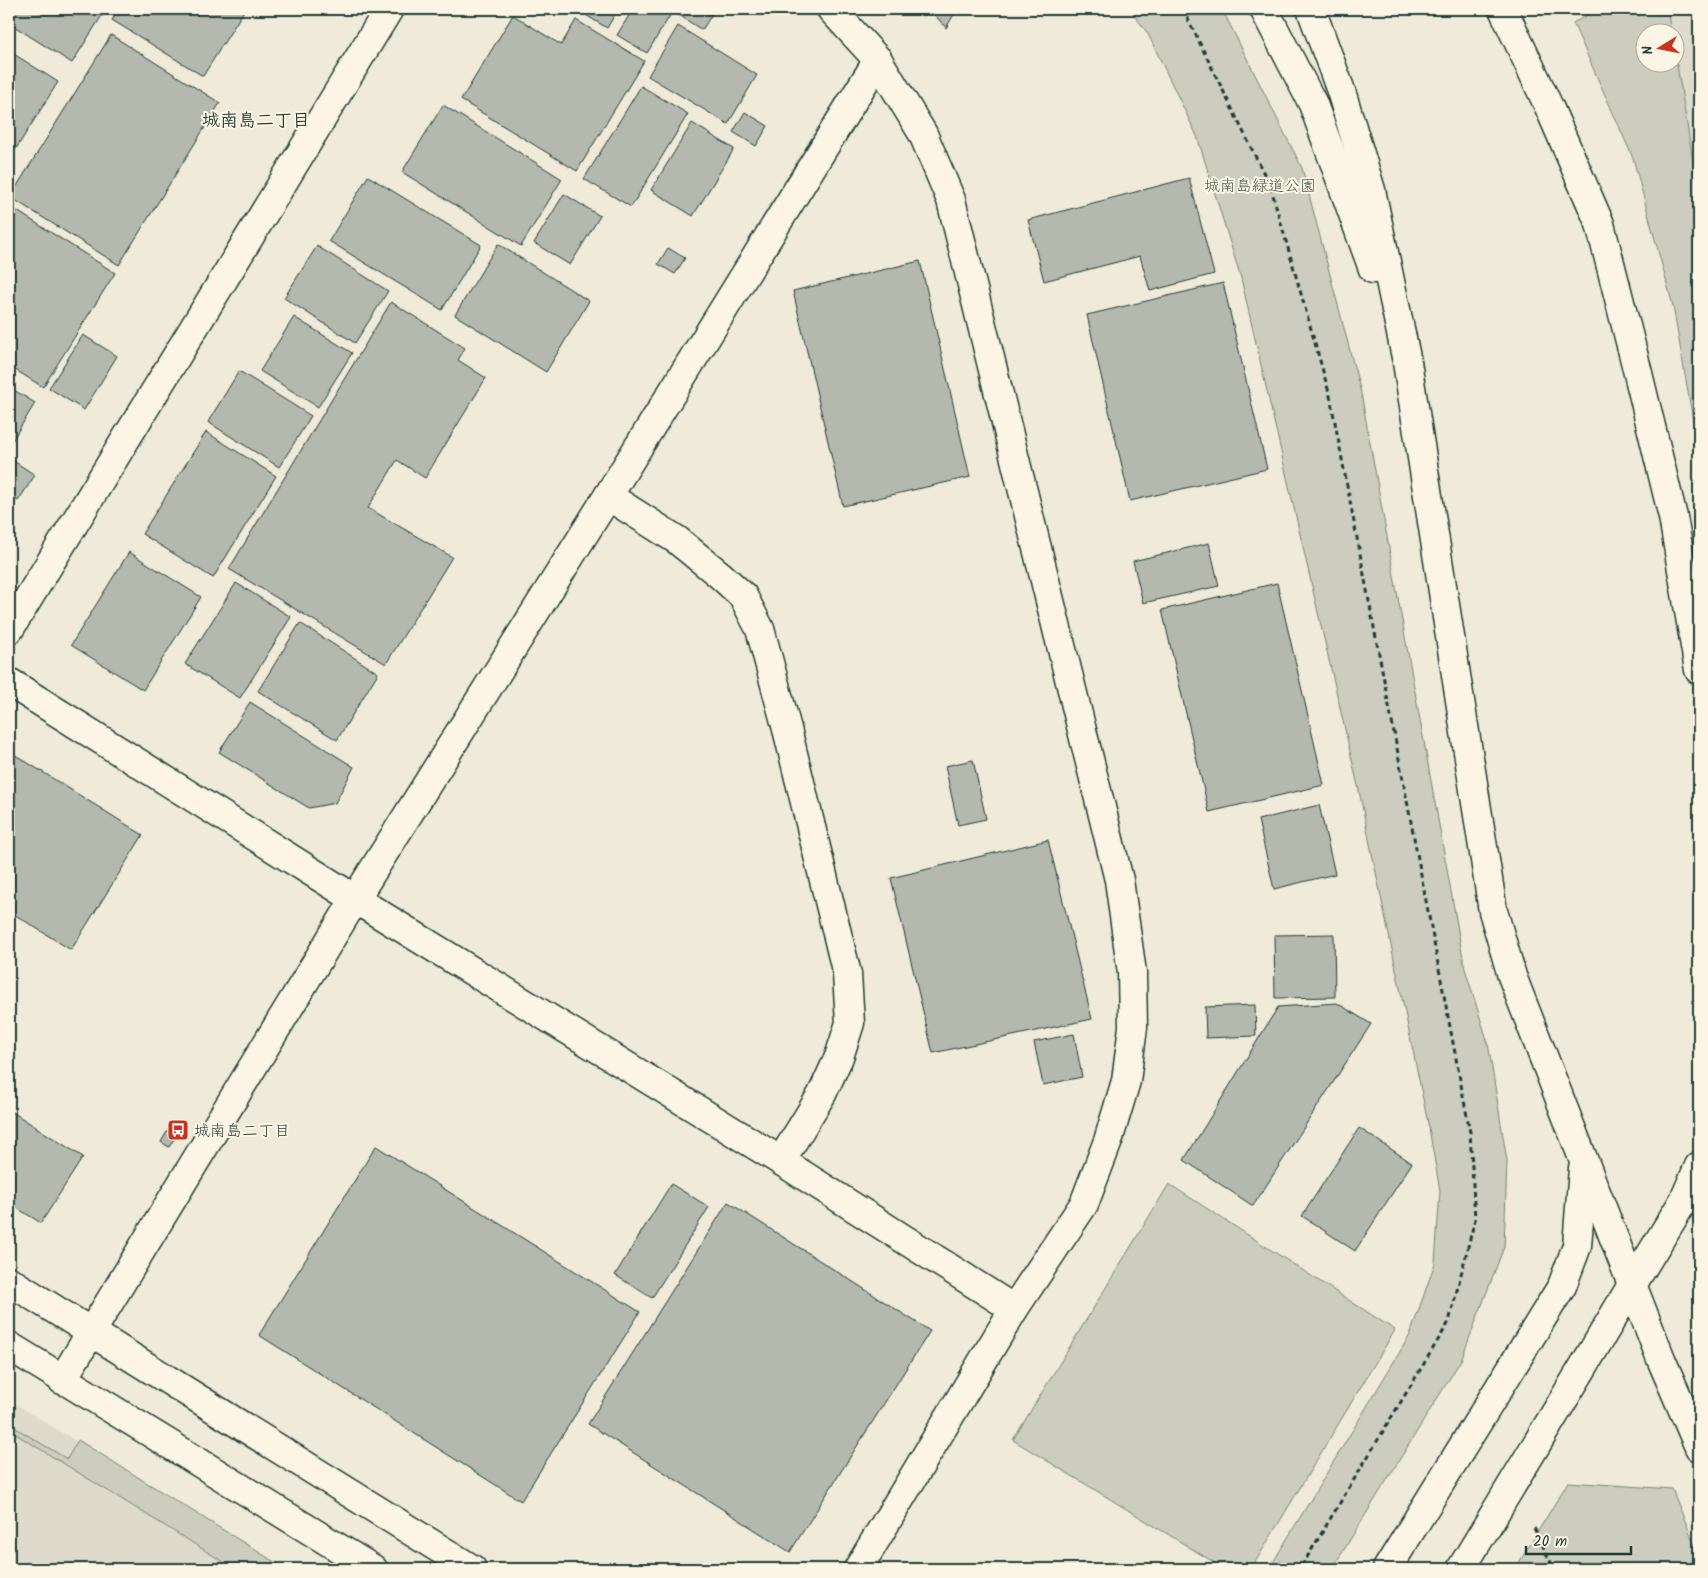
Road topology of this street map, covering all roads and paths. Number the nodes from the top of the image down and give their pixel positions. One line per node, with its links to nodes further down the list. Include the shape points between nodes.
1 (388, 9): 12 (street)
2 (831, 9): 8 (street)
3 (1182, 9): 30 (path, via 1271,188 1330,396 1470,1132 1475,1219 1449,1322)
4 (1264, 9): 10 (street, via 1313,104)
5 (1311, 9): 10 (street, via 1341,91 1371,190)
6 (1484, 9): 9 (street)
7 (1504, 9): 9 (street)
8 (878, 60): 11 (street); 21 (street, via 923,134 951,200 1119,880 1132,973 1133,1027 1126,1082 1108,1141 1084,1204)
9 (1549, 107): 13 (street, via 1600,224 1673,517)
10 (1407, 362): 16 (street, via 1493,910 1512,976)
11 (608, 496): 15 (street); 17 (street, via 677,540 743,596 760,629 787,729 846,974 850,1023 839,1058 822,1094)
12 (9, 630)
13 (1699, 670)
14 (9, 682): 15 (street)
15 (355, 899): 17 (street); 22 (street)
16 (1583, 1160): 20 (street); 31 (street, via 1577,1246 1562,1286)
17 (781, 1161): 21 (street)
18 (1699, 1166): 20 (street, via 1684,1200)
19 (9, 1282): 22 (street)
20 (1632, 1285): 25 (street); 32 (street)
21 (1014, 1308): 29 (street)
22 (90, 1332): 24 (street); 28 (street)
23 (9, 1346): 24 (street)
24 (62, 1380): 27 (street)
25 (1699, 1447)
26 (1534, 1528): 33 (path)
27 (373, 1569)
28 (472, 1569)
29 (858, 1569)
30 (1300, 1569)
31 (1387, 1569)
32 (1462, 1569)
33 (1554, 1569)

